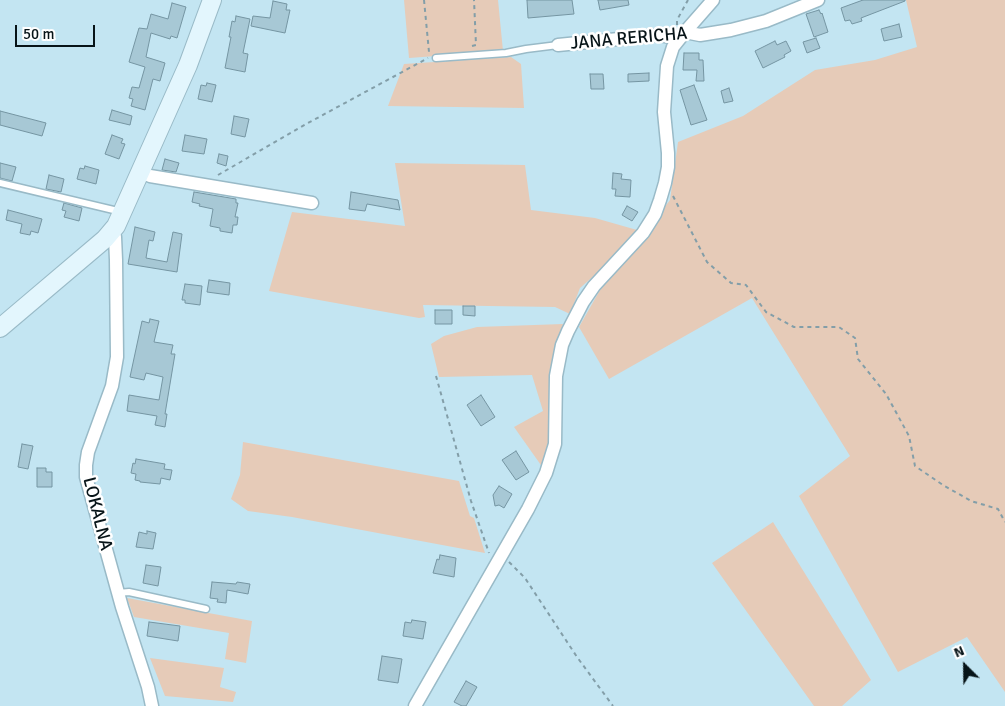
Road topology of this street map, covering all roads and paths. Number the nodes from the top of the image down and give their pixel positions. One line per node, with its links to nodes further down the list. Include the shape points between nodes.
1 (212, 0): 11 (street, via 188,65)
2 (424, 0): 14 (path, via 429,58 308,122)
3 (474, 0): 9 (path, via 476,45)
4 (688, 0): 7 (path, via 677,20)
5 (713, 0): 7 (street)
6 (818, 0): 7 (street, JANA RERICHA, via 766,21 731,30)
7 (682, 35): 8 (street, JANA RERICHA); 13 (street, via 673,47 667,66)
8 (558, 45): 10 (lane, JANA RERICHA)
9 (467, 46)
10 (436, 58)
11 (140, 172): 14 (street); 16 (street)
12 (0, 183): 16 (lane)
13 (665, 184): 20 (path, via 707,262 731,283 746,285 766,312 794,327 840,327 855,338 858,359 886,394 909,436 915,466 970,501 998,509); 21 (street, via 655,214 643,233 594,286 568,331 556,376 556,431 552,458 543,480)
14 (204, 185): 15 (street)
15 (312, 203)
16 (123, 212): 17 (street)
17 (113, 230): 18 (street); 22 (street, LOKALNA, via 117,357 112,386 88,452 86,471)
18 (0, 328)
19 (436, 376): 21 (path, via 469,493)
20 (1005, 522)
21 (495, 554): 25 (street); 26 (path, via 525,578)
22 (118, 593): 23 (lane, via 129,592); 24 (street, LOKALNA)
23 (206, 609)
24 (152, 706)
25 (415, 706)
26 (613, 706)

